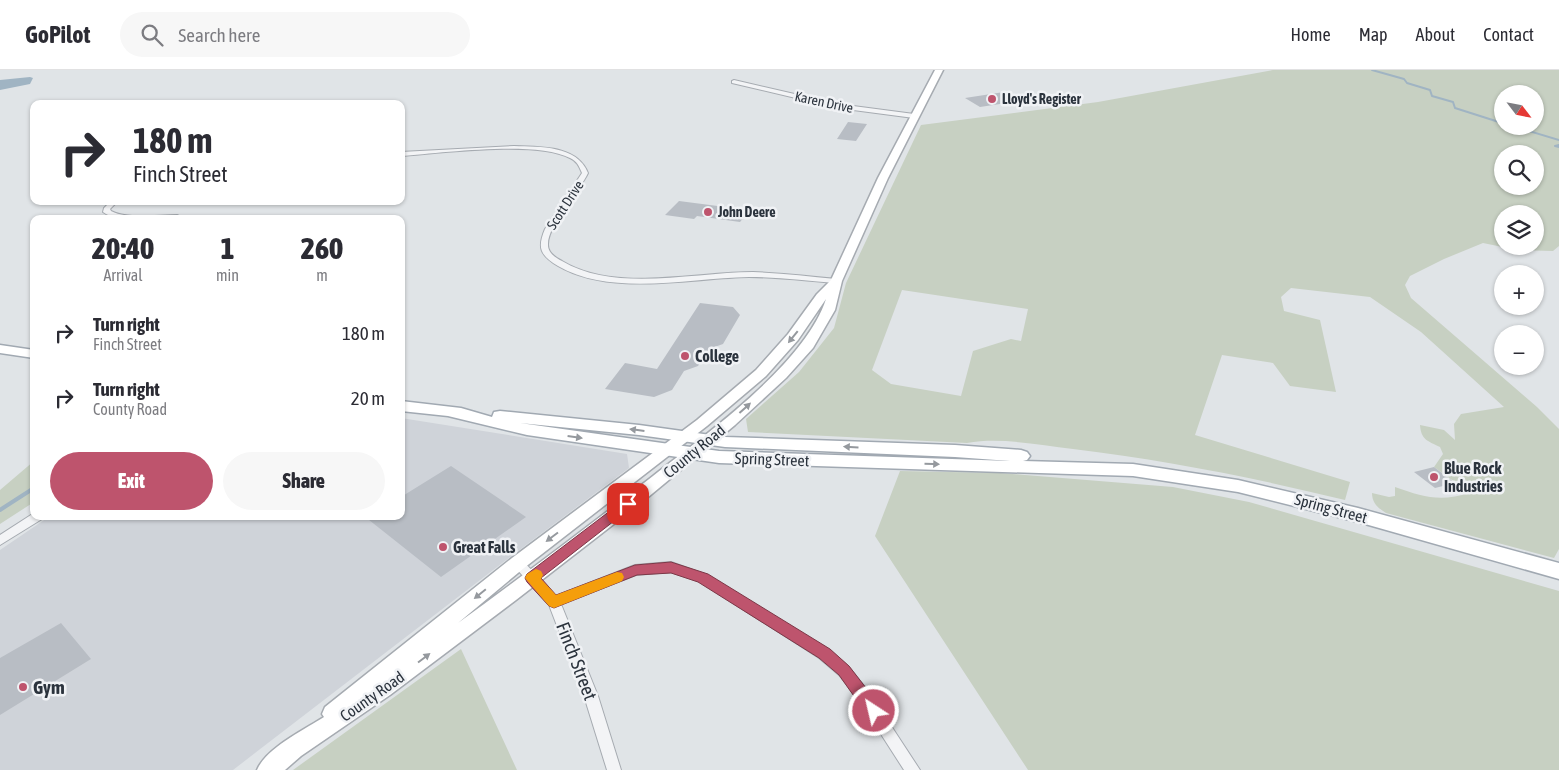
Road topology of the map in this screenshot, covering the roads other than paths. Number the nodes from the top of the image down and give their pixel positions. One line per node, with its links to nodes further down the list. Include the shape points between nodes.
1 (939, 70): 3 (main road, County Road)
2 (734, 82): 3 (street, Karen Drive, via 838,106)
3 (914, 116): 7 (main road, County Road)
4 (405, 154): 7 (street, Scott Drive, via 536,148 570,155 581,163 585,173 546,234 544,246 547,254 561,266 584,275 613,280 740,274)
5 (110, 205): 6 (street, via 107,212)
6 (116, 215)
7 (836, 281): 12 (main road, County Road, one-way to 12, via 761,373); 13 (main road, County Road, one-way to 7, via 784,372 814,337 834,299)
8 (0, 349): 9 (main road)
9 (30, 353)
10 (405, 406): 11 (main road, Spring Street)
11 (450, 412): 12 (main road, Spring Street, one-way to 11, via 535,418); 14 (main road, Spring Street, one-way to 14, via 527,430)
12 (685, 437): 13 (main road, Spring Street); 14 (main road, County Road)
13 (708, 440): 15 (main road, County Road); 16 (main road, Spring Street, one-way to 13, via 1049,458 955,451)
14 (668, 450): 15 (main road, Spring Street); 19 (main road, County Road, one-way to 19)
15 (692, 453): 16 (main road, Spring Street, one-way to 16, via 728,457); 19 (main road, County Road)
16 (1099, 467): 20 (main road, Spring Street, via 1189,477 1246,488 1358,515)
17 (32, 520): 18 (street)
18 (0, 541)
19 (525, 570): 21 (street, Finch Street); 22 (main road, County Road, via 349,700)
20 (1559, 571)
21 (554, 602): 23 (street, Finch Street, via 591,696); 24 (street, via 635,570 671,567 703,578 824,654 844,671)
22 (268, 770)
23 (614, 770)
24 (913, 770)

